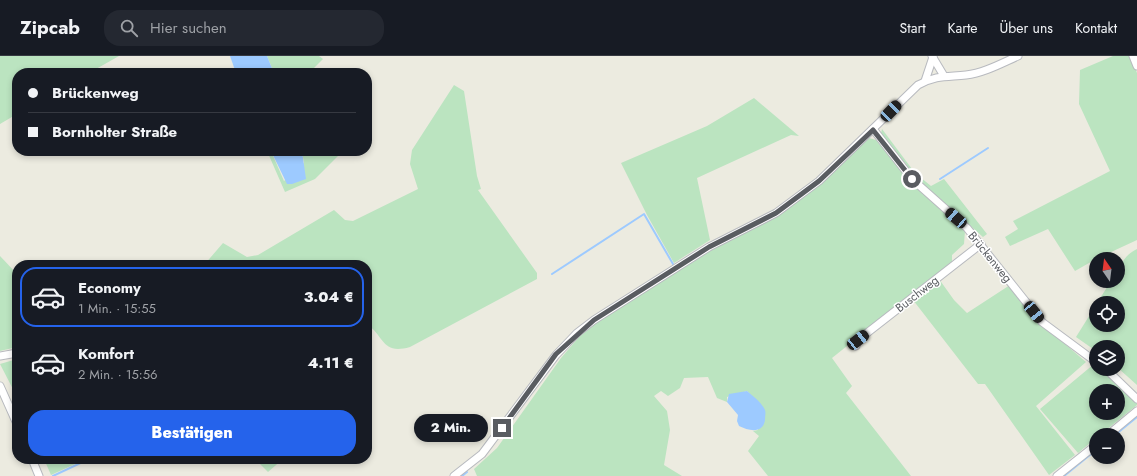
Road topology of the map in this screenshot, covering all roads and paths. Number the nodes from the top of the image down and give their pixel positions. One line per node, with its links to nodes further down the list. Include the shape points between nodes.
1 (1018, 56): 5 (street, via 981,71)
2 (1133, 56): 4 (street)
3 (932, 57): 5 (street); 6 (street)
4 (1137, 66)
5 (944, 76): 6 (street)
6 (925, 81): 7 (street)
7 (873, 130): 8 (street, Brückenweg, via 912,179 967,228); 22 (street, via 819,181 776,213 709,247 612,307 577,334 556,354 482,454)
8 (981, 244): 9 (street, Buschweg, via 858,340); 12 (street, Brückenweg, via 1042,322)
9 (856, 346)
10 (12, 353): 11 (street)
11 (0, 356)
12 (1089, 357)
13 (1113, 376): 15 (street)
14 (0, 386): 17 (street)
15 (1137, 398)
16 (1137, 411): 18 (street)
17 (12, 413)
18 (1116, 428)
19 (1089, 451): 23 (street)
20 (34, 464): 21 (street)
21 (39, 476)
22 (454, 476)
23 (1057, 476)

